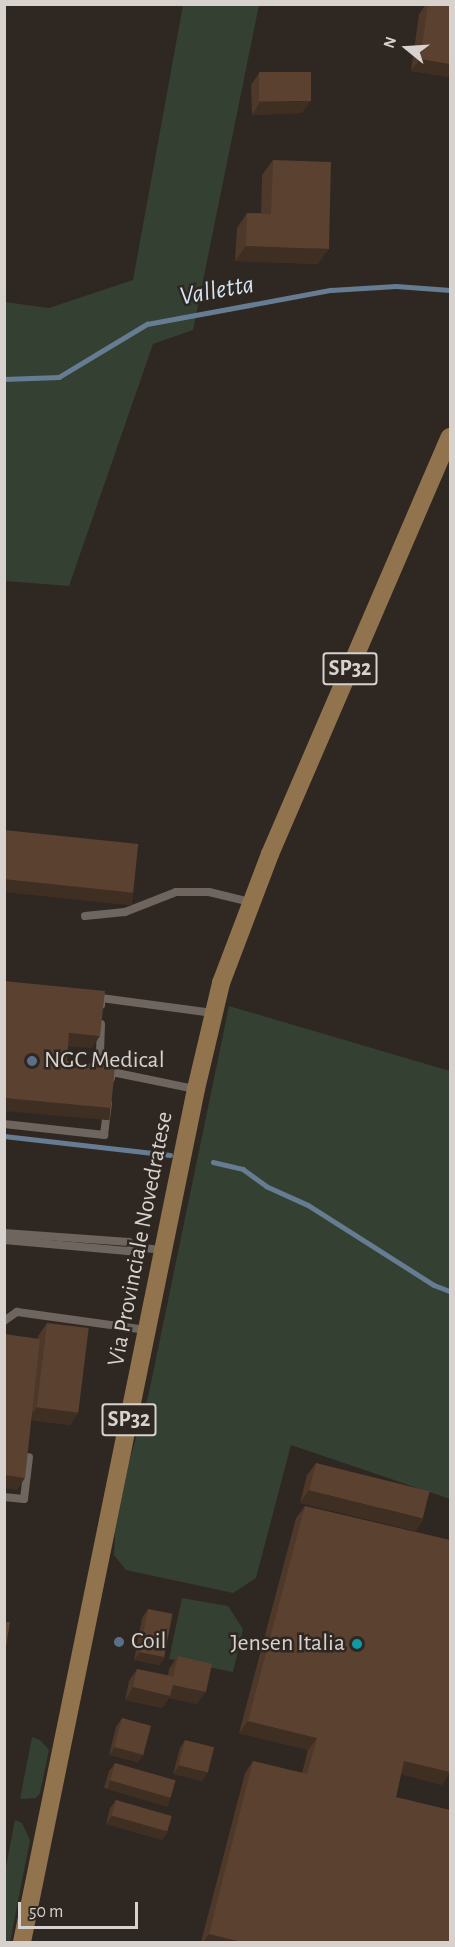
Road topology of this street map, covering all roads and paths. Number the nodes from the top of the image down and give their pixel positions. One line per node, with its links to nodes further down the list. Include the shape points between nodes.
1 (450, 437): 2 (main road, SP32)
2 (250, 902): 3 (lane, via 209,892 177,892 125,912); 6 (main road, Via Provinciale Novedratese / SP32)
3 (85, 916)
4 (90, 997): 5 (lane)
5 (101, 998): 6 (lane); 7 (lane, via 100,1053)
6 (213, 1013): 8 (main road, Via Provinciale Novedratese / SP32)
7 (112, 1072): 8 (lane); 9 (lane, via 104,1135)
8 (196, 1089): 13 (main road, Via Provinciale Novedratese / SP32)
9 (4, 1124)
10 (4, 1233): 12 (lane, via 129,1242)
11 (4, 1240): 12 (lane, via 128,1251)
12 (134, 1247): 13 (lane)
13 (164, 1250): 15 (main road, Via Provinciale Novedratese / SP32)
14 (4, 1320): 15 (lane, via 17,1312)
15 (148, 1330): 18 (main road, Via Provinciale Novedratese / SP32)
16 (29, 1457): 17 (lane, via 24,1499)
17 (4, 1497)
18 (21, 1942)

